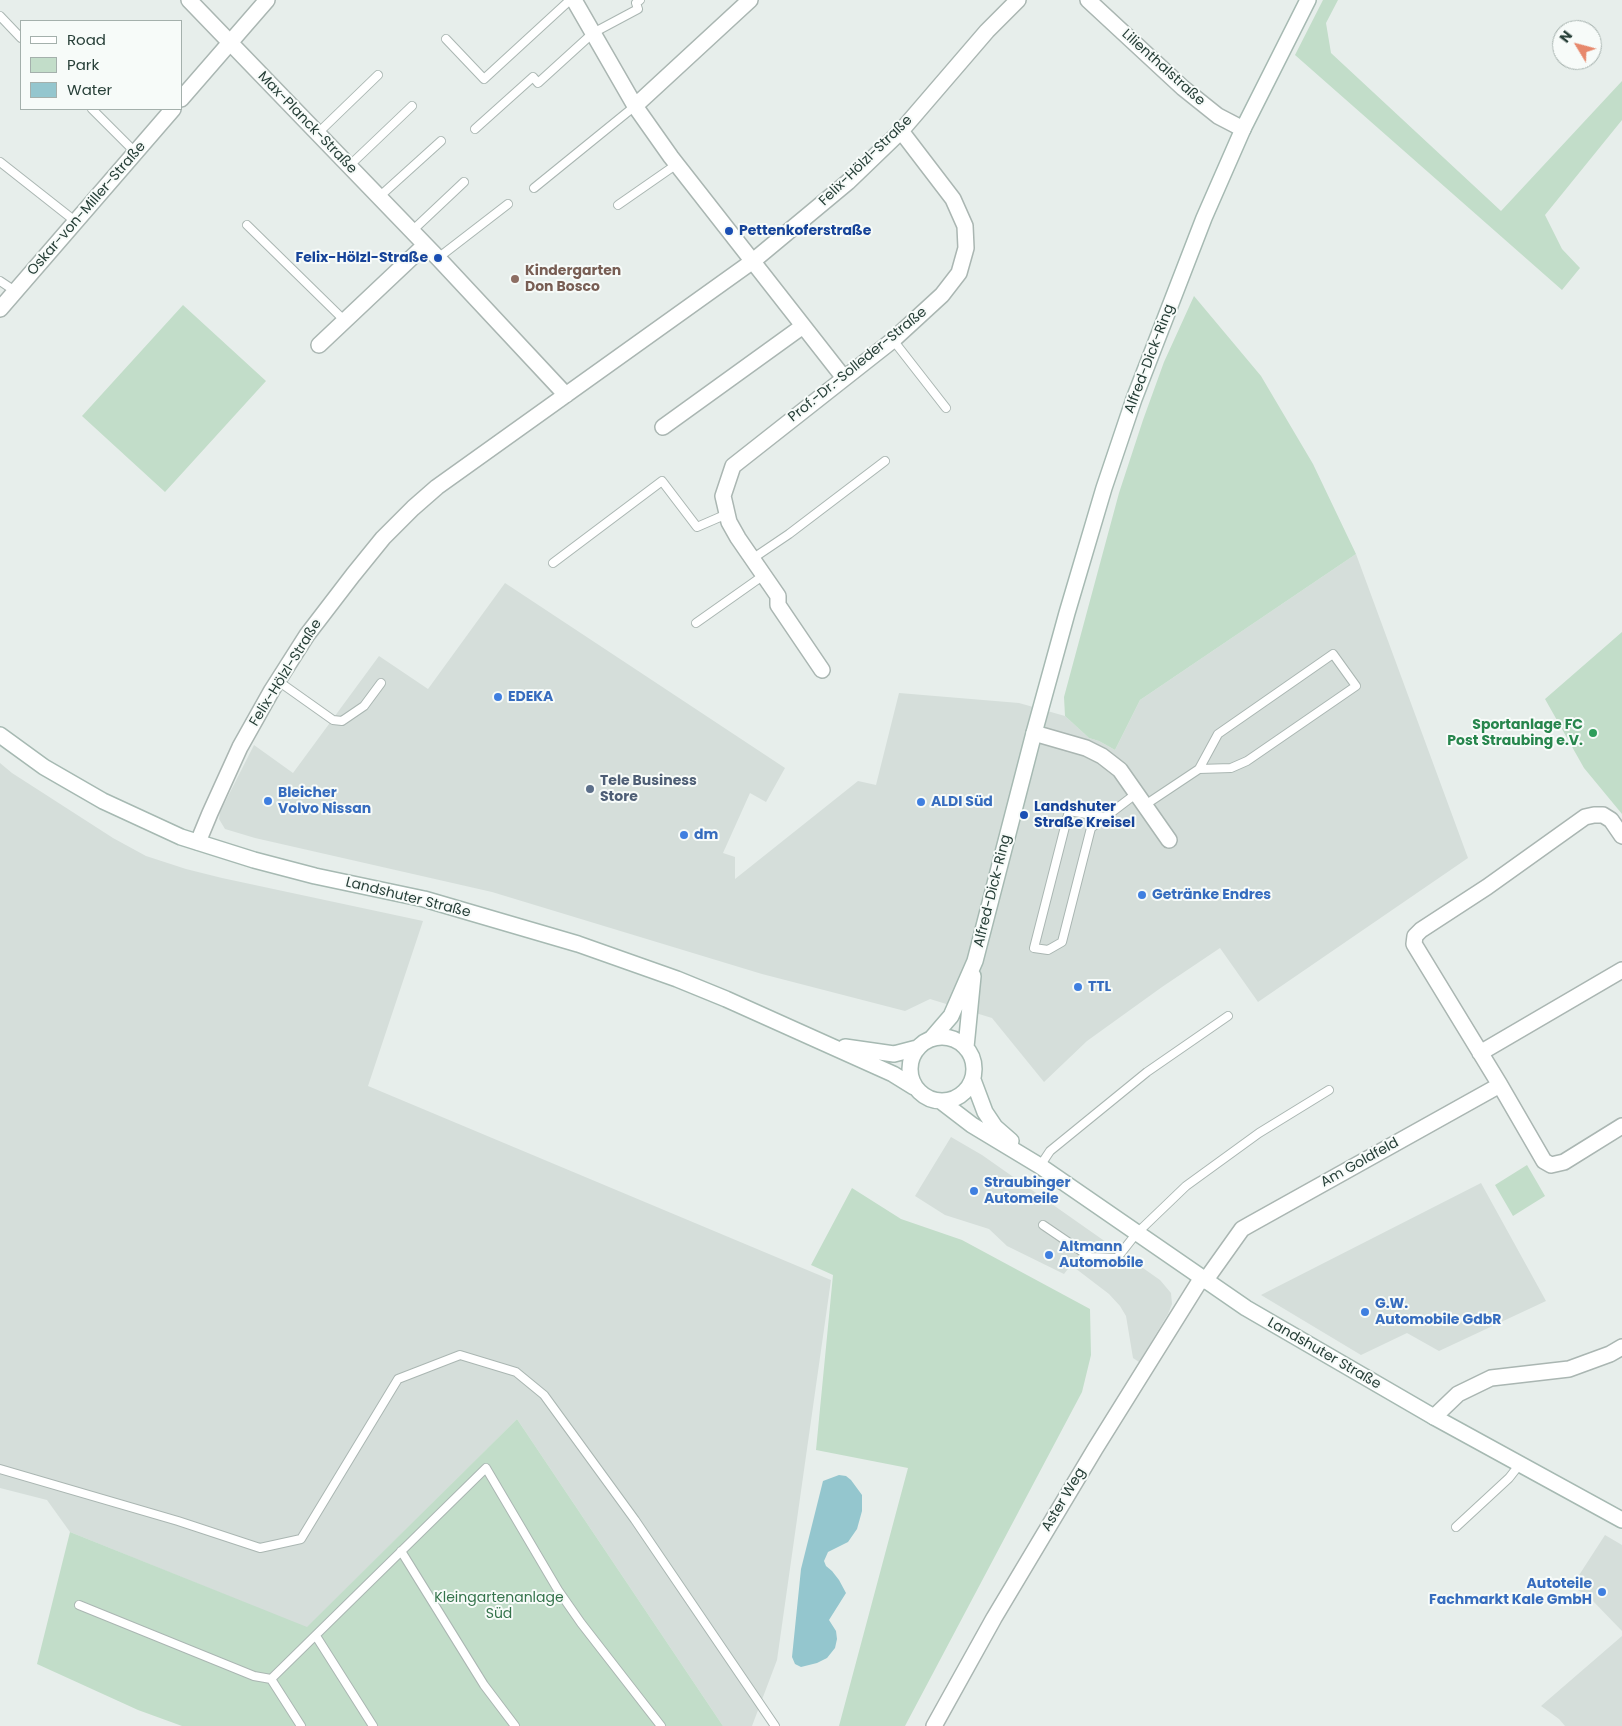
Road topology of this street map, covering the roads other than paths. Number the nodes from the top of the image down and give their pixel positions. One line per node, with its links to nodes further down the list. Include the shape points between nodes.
1 (190, 0): 14 (street, Max-Planck-Straße)
2 (267, 0): 14 (street)
3 (570, 0): 13 (lane, via 484,79)
4 (574, 0): 11 (street)
5 (640, 0): 11 (lane, via 636,3 638,9)
6 (750, 0): 18 (street)
7 (1018, 0): 23 (street, Felix-Hölzl-Straße)
8 (1088, 0): 22 (street, Lilienthalstraße, via 1183,88 1218,116)
9 (1308, 0): 22 (street, Alfred-Dick-Ring)
10 (0, 16): 12 (lane)
11 (593, 32): 18 (street); 21 (lane, via 538,83 533,76)
12 (20, 37)
13 (446, 39)
14 (230, 42): 16 (street); 24 (street, Max-Planck-Straße)
15 (378, 75): 24 (lane)
16 (182, 98)
17 (412, 106): 29 (lane)
18 (635, 106): 28 (street); 31 (lane)
19 (93, 110): 26 (lane)
20 (172, 110): 26 (street, Oskar-von-Miller-Straße)
21 (475, 129)
22 (1243, 129): 61 (street, Alfred-Dick-Ring, via 1204,218 1134,399 1104,488)
23 (902, 130): 40 (street, Felix-Hölzl-Straße, via 848,182); 46 (street, Prof.-Dr.-Solleder-Straße, via 953,199 965,226 966,248 959,273 942,295)
24 (318, 133): 29 (street, Max-Planck-Straße)
25 (441, 141): 32 (lane)
26 (136, 153): 35 (street, Oskar-von-Miller-Straße)
27 (0, 162): 35 (lane)
28 (676, 164): 34 (lane); 40 (street)
29 (349, 166): 32 (street, Max-Planck-Straße)
30 (464, 182): 37 (lane)
31 (534, 188)
32 (379, 197): 37 (street, Max-Planck-Straße)
33 (508, 204): 39 (lane)
34 (618, 205)
35 (75, 221): 42 (street, Oskar-von-Miller-Straße)
36 (247, 226): 44 (lane)
37 (412, 231): 38 (street, Max-Planck-Straße)
38 (425, 245): 39 (street, Max-Planck-Straße); 44 (street)
39 (438, 258): 49 (street, Max-Planck-Straße)
40 (753, 261): 45 (street); 49 (street, Felix-Hölzl-Straße)
41 (0, 281): 42 (lane)
42 (14, 291): 43 (street, Oskar-von-Miller-Straße)
43 (0, 309)
44 (345, 321): 47 (street)
45 (803, 326): 48 (street); 51 (street)
46 (893, 340): 48 (street, Prof.-Dr.-Solleder-Straße); 50 (lane)
47 (319, 345)
48 (844, 378): 53 (street, Prof.-Dr.-Solleder-Straße, via 732,466 723,496)
49 (566, 394): 59 (street, Felix-Hölzl-Straße, via 413,508 353,575 307,635)
50 (946, 408)
51 (663, 427)
52 (884, 461): 54 (lane)
53 (727, 514): 54 (street, Prof.-Dr.-Solleder-Straße); 55 (lane, via 696,527 662,481)
54 (752, 559): 56 (street, Prof.-Dr.-Solleder-Straße)
55 (553, 563)
56 (764, 575): 57 (lane); 58 (street, Prof.-Dr.-Solleder-Straße, via 778,596 778,605)
57 (696, 623)
58 (822, 670)
59 (278, 681): 60 (lane, via 333,720 342,722 364,706); 68 (street, Felix-Hölzl-Straße, via 240,747)
60 (381, 683)
61 (1034, 733): 64 (street, via 1102,756 1120,770); 69 (street, Alfred-Dick-Ring)
62 (0, 735): 68 (street, Landshuter Straße, via 44,767 103,801 143,821)
63 (1198, 769): 63 (lane, via 1231,768 1247,761 1356,686 1333,654 1218,734); 64 (lane)
64 (1141, 799): 65 (lane); 67 (street)
65 (1104, 817): 65 (lane, via 1091,828 1062,942 1048,950 1034,948 1068,811)
66 (1622, 836): 76 (street, via 1611,820 1603,815 1585,817 1415,936 1414,944)
67 (1169, 840)
68 (198, 842): 73 (street, Landshuter Straße, via 254,860 424,900 578,944 677,978)
69 (975, 961): 72 (street, Alfred-Dick-Ring, via 952,1016); 74 (street, Alfred-Dick-Ring)
70 (1622, 970): 76 (street)
71 (1228, 1016): 83 (lane, via 1147,1072 1050,1151)
72 (932, 1038): 74 (street, via 950,1038); 75 (street)
73 (826, 1044): 75 (street, Landshuter Straße, via 894,1054); 79 (street, Landshuter Straße)
74 (966, 1047): 77 (street, via 974,1062)
75 (917, 1048): 79 (street, via 909,1067)
76 (1480, 1053): 78 (street)
77 (973, 1080): 81 (street, via 961,1096); 83 (street, Landshuter Straße, via 985,1112 995,1127)
78 (1500, 1085): 82 (street, via 1544,1161 1551,1165 1564,1162); 86 (street, Am Goldfeld, via 1249,1225)
79 (914, 1087): 81 (street, via 931,1100)
80 (1329, 1090): 85 (lane, via 1259,1133 1186,1186)
81 (942, 1102): 83 (street, Landshuter Straße, via 972,1125)
82 (1622, 1126)
83 (1040, 1166): 85 (street, Landshuter Straße)
84 (1044, 1225): 85 (lane, via 1090,1257 1117,1258)
85 (1136, 1234): 86 (street, Landshuter Straße)
86 (1203, 1280): 88 (street, Landshuter Straße, via 1292,1336); 102 (street, Aster Weg, via 1074,1482)
87 (1622, 1347): 88 (street, via 1569,1369 1491,1378 1458,1394)
88 (1434, 1417): 89 (street, Landshuter Straße)
89 (1520, 1464): 91 (street, Landshuter Straße); 92 (lane)
90 (0, 1468): 101 (lane, via 260,1548 301,1539 398,1379 460,1355 516,1372 544,1395 635,1520)
91 (1622, 1520)
92 (1456, 1527)
93 (401, 1551): 95 (lane); 99 (lane, via 484,1685); 100 (lane, via 486,1468 558,1590)
94 (79, 1605): 96 (lane)
95 (316, 1636): 96 (lane); 98 (lane)
96 (271, 1680): 97 (lane)
97 (301, 1726)
98 (372, 1726)
99 (515, 1726)
100 (660, 1726)
101 (775, 1726)
102 (934, 1726)

